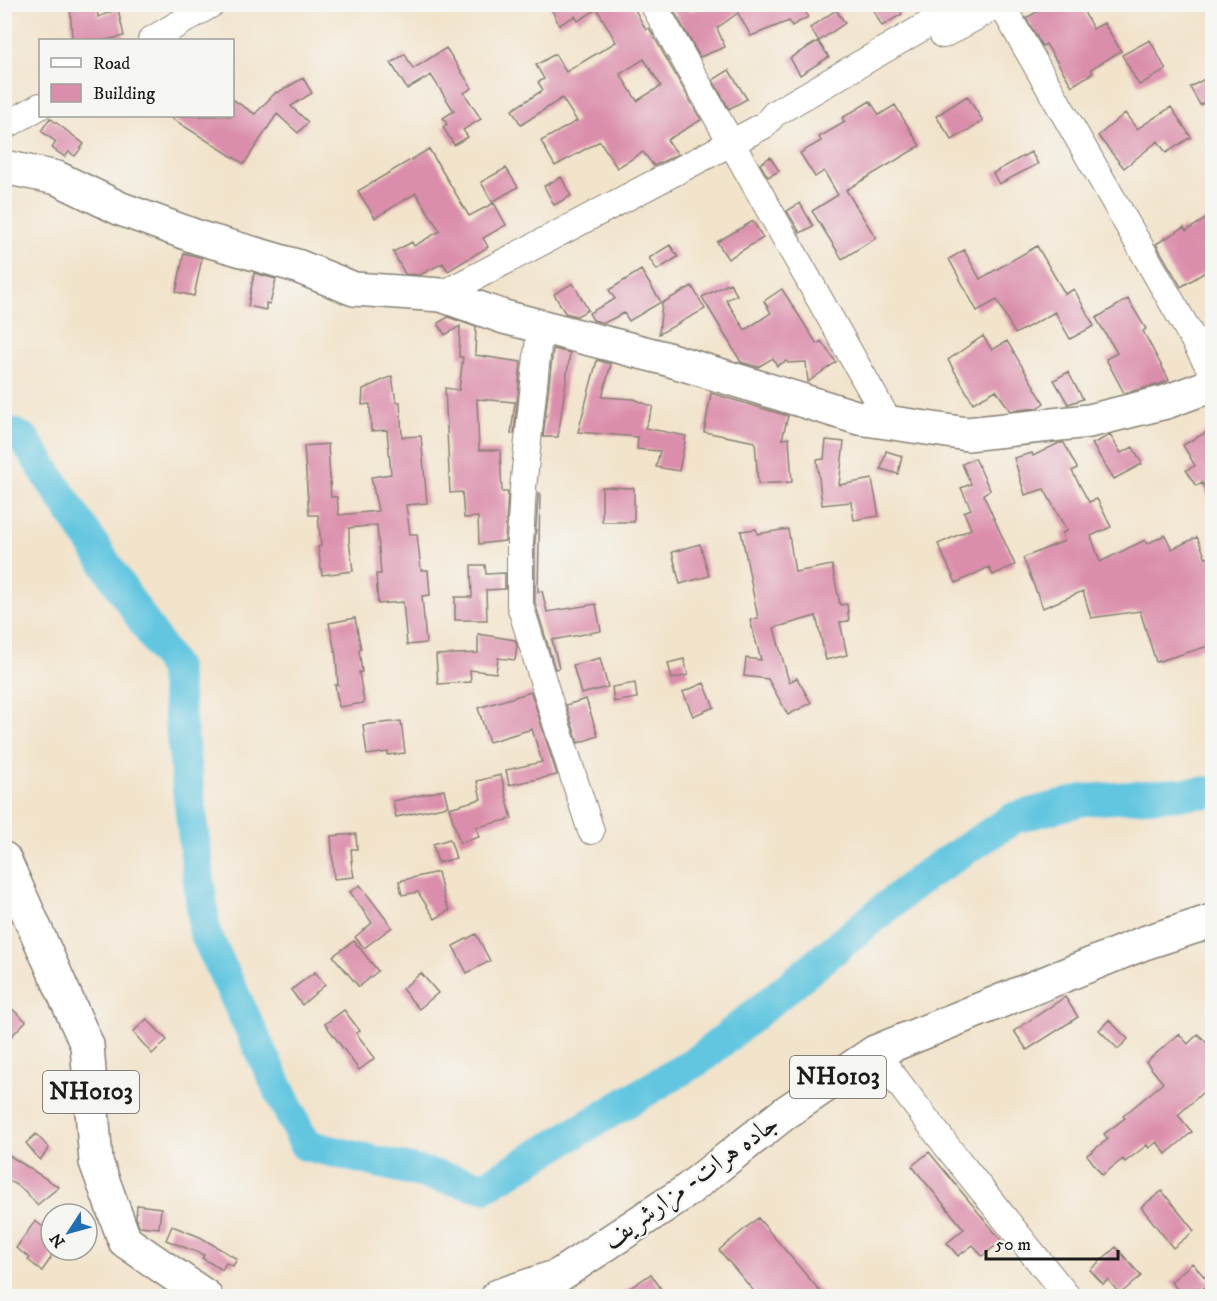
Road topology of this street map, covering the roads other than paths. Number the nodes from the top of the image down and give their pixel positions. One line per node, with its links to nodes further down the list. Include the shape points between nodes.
1 (212, 4): 5 (street)
2 (653, 4): 9 (street)
3 (963, 4): 7 (street, via 774,114)
4 (1000, 4): 7 (street, via 778,124); 13 (street)
5 (153, 39)
6 (39, 107): 8 (street)
7 (765, 125): 9 (street)
8 (4, 127)
9 (732, 142): 11 (street); 15 (street)
10 (4, 167): 11 (main road, via 57,178 121,209 200,238 297,266 354,289)
11 (441, 295): 12 (main road)
12 (540, 327): 15 (main road, via 664,358); 16 (street, via 523,488 520,605)
13 (1212, 372)
14 (1212, 385): 15 (main road, via 1166,402 1089,422 967,434)
15 (890, 424)
16 (591, 831)
17 (4, 859): 20 (main road, NH0103, via 87,1045 96,1162 125,1241)
18 (1212, 921): 19 (main road, جاده هرات- مزارشریف / NH0103, via 1144,943)
19 (875, 1052): 21 (main road, جاده هرات- مزارشریف / NH0103, via 785,1113 685,1192 558,1276); 22 (street)
20 (204, 1296)
21 (498, 1296)
22 (1067, 1296)

